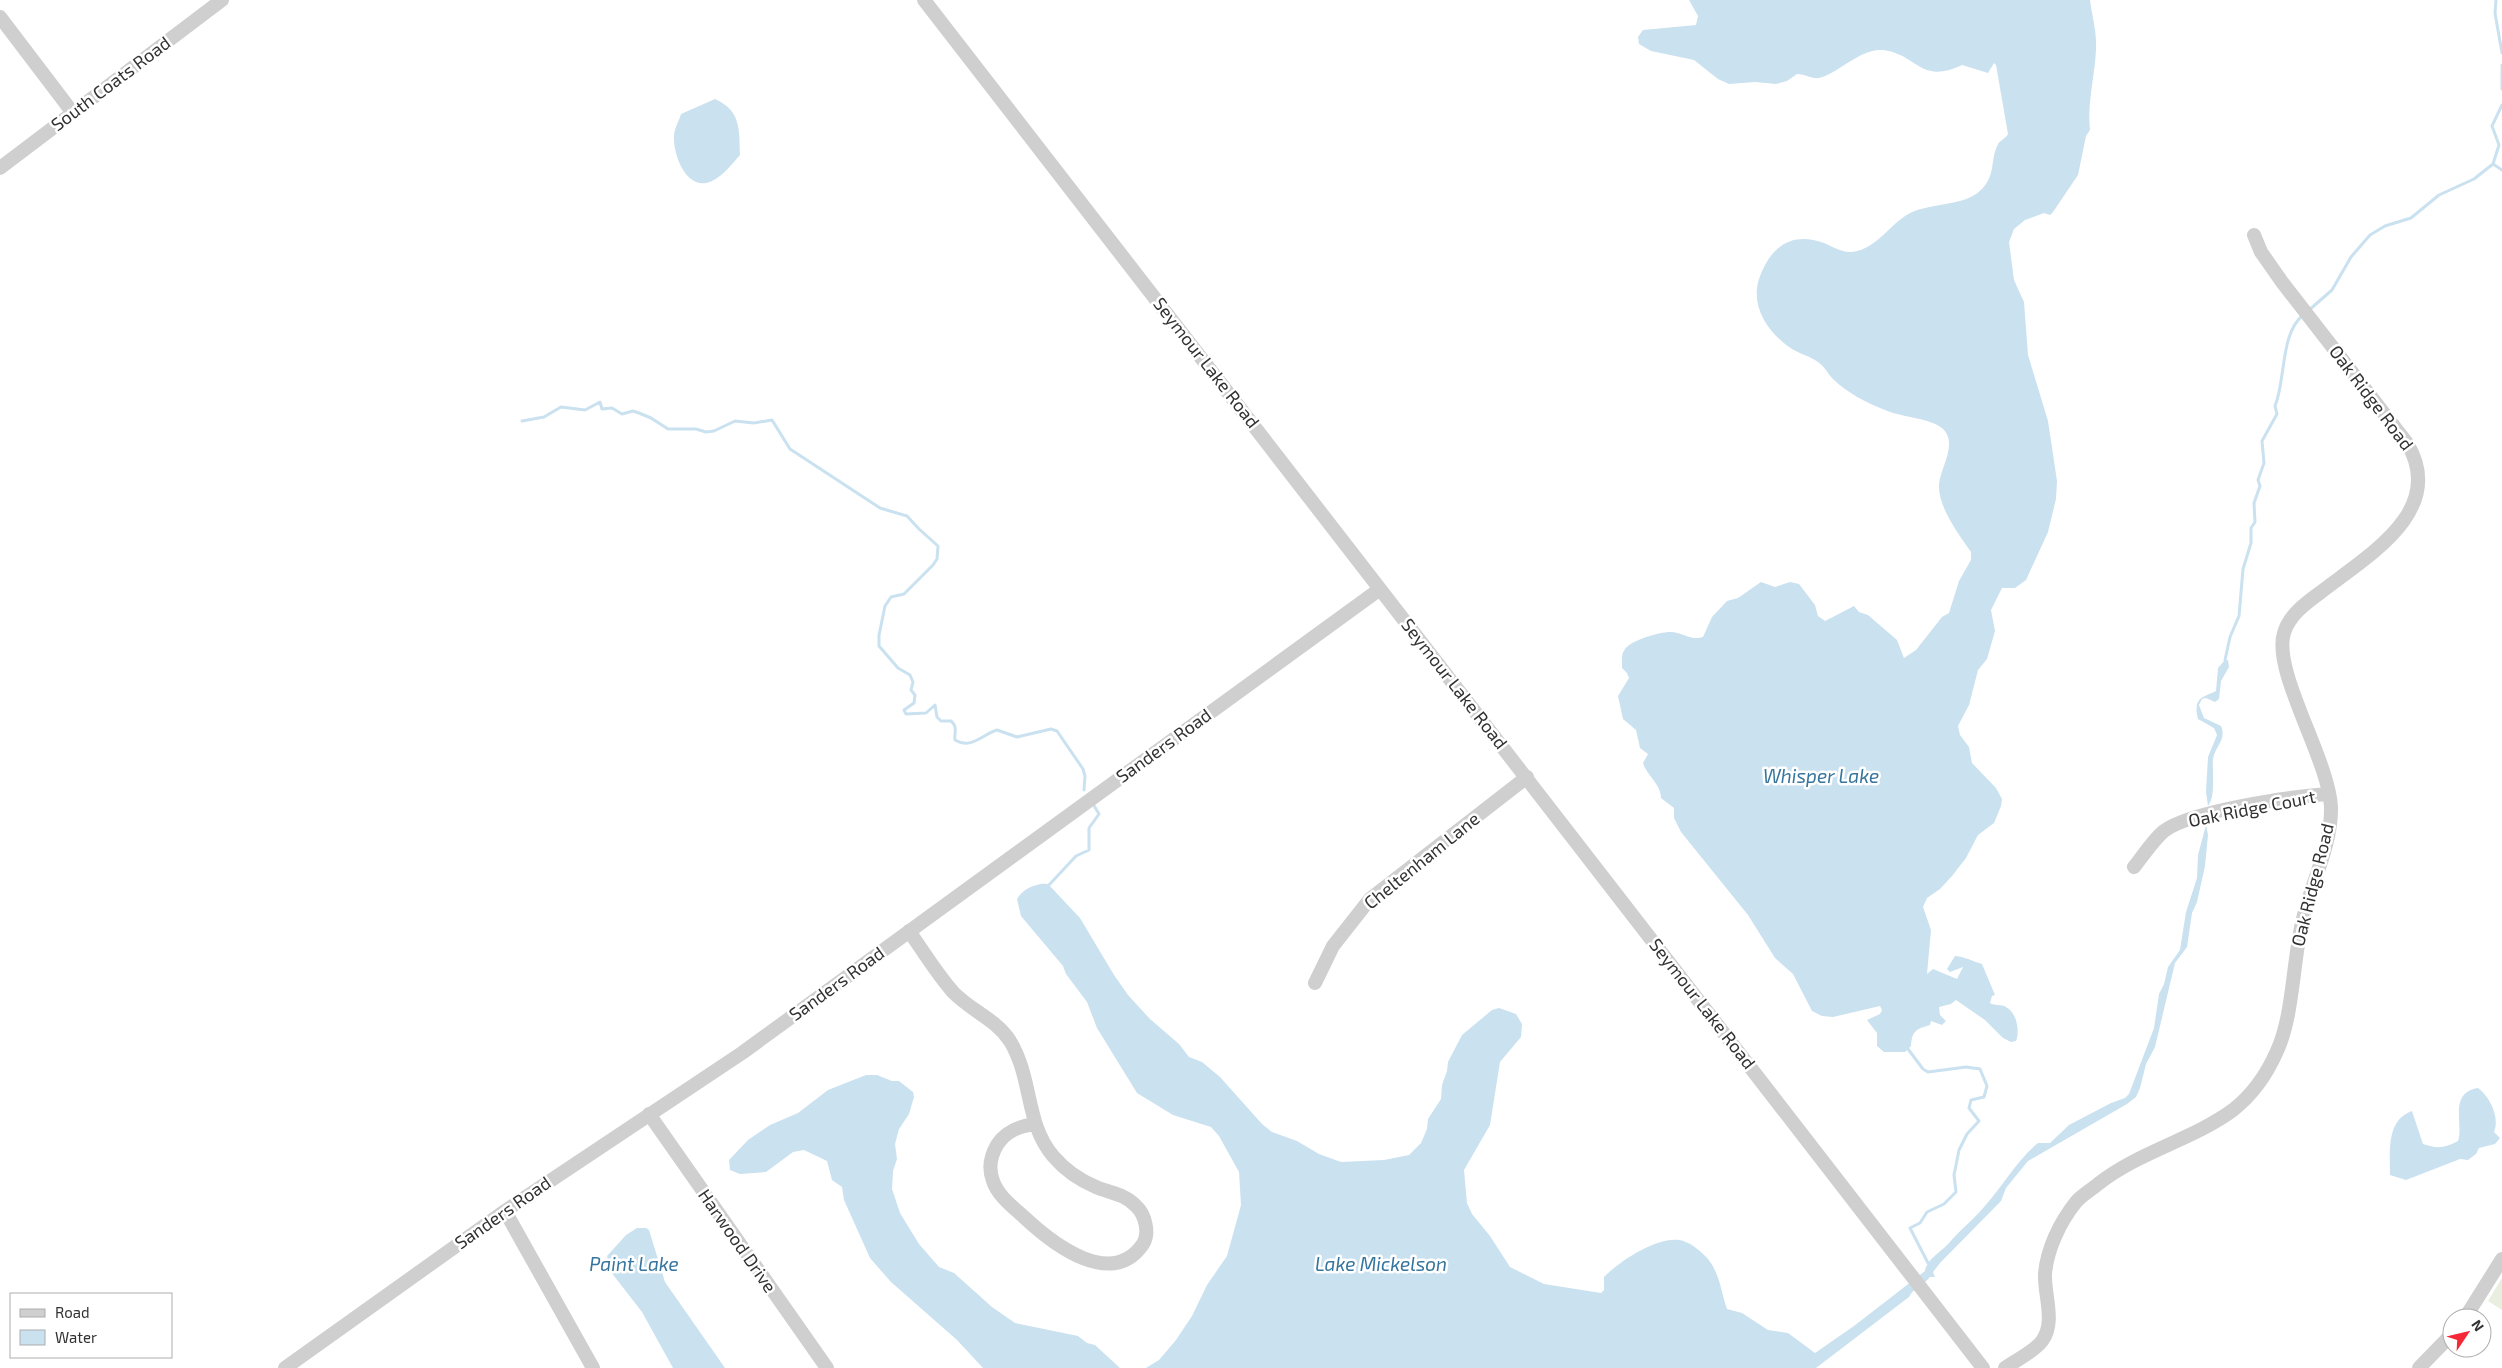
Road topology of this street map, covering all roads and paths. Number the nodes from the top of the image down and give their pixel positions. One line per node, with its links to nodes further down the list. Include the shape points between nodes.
1 (222, 0): 4 (street, South Coats Road)
2 (924, 0): 7 (street, Seymour Lake Road)
3 (0, 17): 4 (street)
4 (73, 113): 5 (street, South Coats Road)
5 (0, 168)
6 (2254, 235): 9 (street, Oak Ridge Road, via 2261,252 2282,282 2407,443 2418,468 2418,496 2401,525 2299,609 2283,635 2284,662 2327,778)
7 (1380, 589): 8 (street, Seymour Lake Road); 11 (street, Sanders Road)
8 (1527, 778): 12 (street, Cheltenham Lane, via 1370,899 1333,946); 22 (street, Seymour Lake Road)
9 (2329, 794): 10 (street, Oak Ridge Court, via 2302,795 2188,819 2164,832); 23 (street, Oak Ridge Road, via 2329,831 2302,922 2278,1049 2264,1076 2232,1110 2128,1164 2077,1201 2048,1253 2045,1277 2048,1325 2042,1341)
10 (2134, 867)
11 (909, 931): 13 (street, Sanders Road, via 742,1053); 14 (street, via 953,992 990,1019 1008,1038 1026,1075)
12 (1315, 982)
13 (649, 1114): 15 (street, Sanders Road); 21 (street, Harwood Drive)
14 (1035, 1124): 14 (street, via 1052,1155 1064,1168 1097,1188 1128,1198 1138,1207 1146,1225 1145,1240 1127,1260 1114,1264 1094,1262 1066,1250 1044,1235 999,1193 990,1164 992,1153 1012,1130)
15 (505, 1211): 19 (street, Sanders Road); 20 (street)
16 (2502, 1258): 17 (street)
17 (2471, 1308)
18 (2442, 1344): 24 (street)
19 (285, 1368)
20 (593, 1368)
21 (827, 1368)
22 (1983, 1368)
23 (2005, 1368)
24 (2419, 1368)

